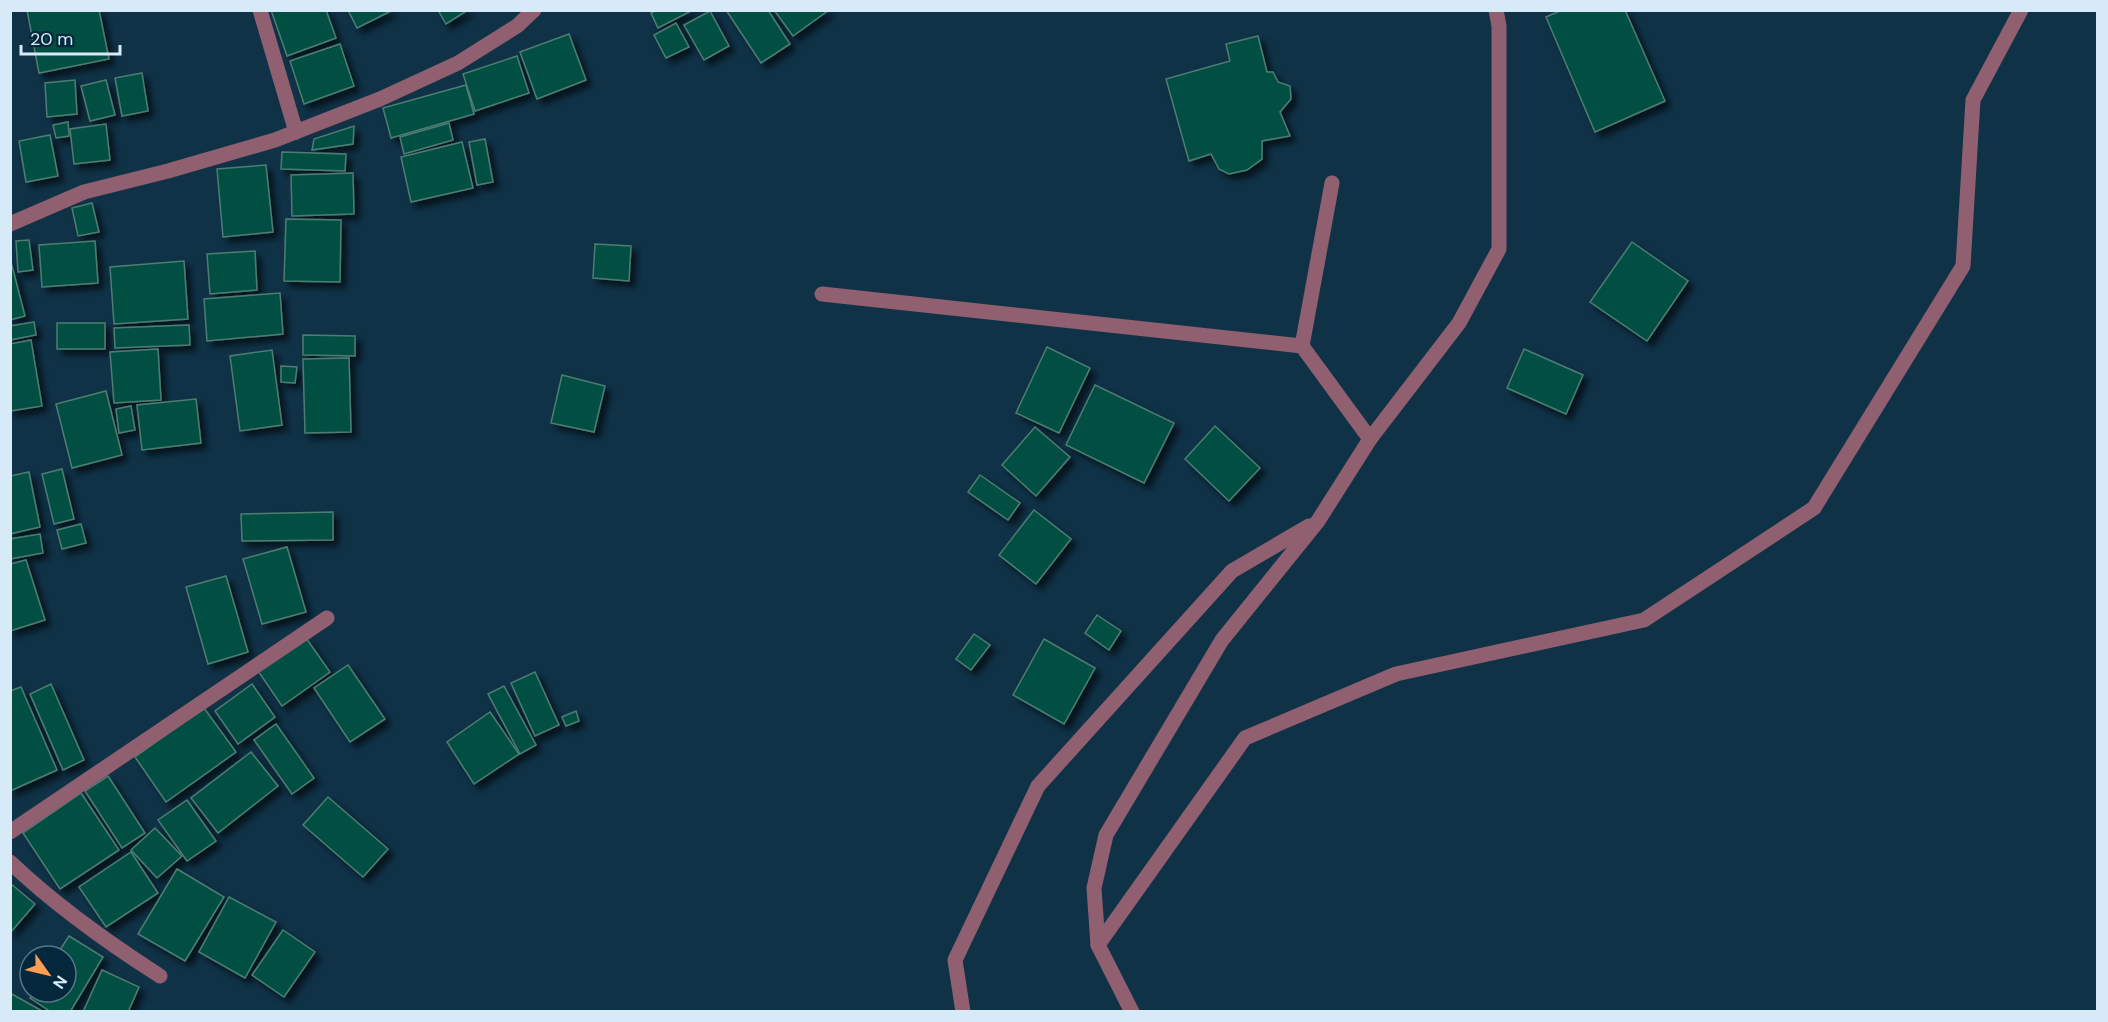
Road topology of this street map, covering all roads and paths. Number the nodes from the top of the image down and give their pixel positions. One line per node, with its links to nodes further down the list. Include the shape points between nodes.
1 (260, 10): 5 (street)
2 (534, 10): 5 (street, via 517,26 458,63)
3 (1496, 10): 10 (street, via 1500,59 1499,249 1459,322)
4 (2021, 10): 15 (street, via 1973,100 1963,266 1814,508 1644,620 1396,674 1245,738)
5 (296, 132): 7 (street, via 84,192)
6 (1332, 183): 9 (street)
7 (10, 224)
8 (822, 294): 9 (street)
9 (1302, 346): 10 (street)
10 (1370, 438): 11 (street)
11 (1318, 521): 15 (street, via 1222,640 1106,835 1094,888); 17 (street, via 1232,571 1038,786 955,960)
12 (327, 618): 13 (street)
13 (10, 832)
14 (10, 862): 16 (street, via 101,938)
15 (1098, 945): 18 (street)
16 (160, 976)
17 (963, 1011)
18 (1132, 1011)

